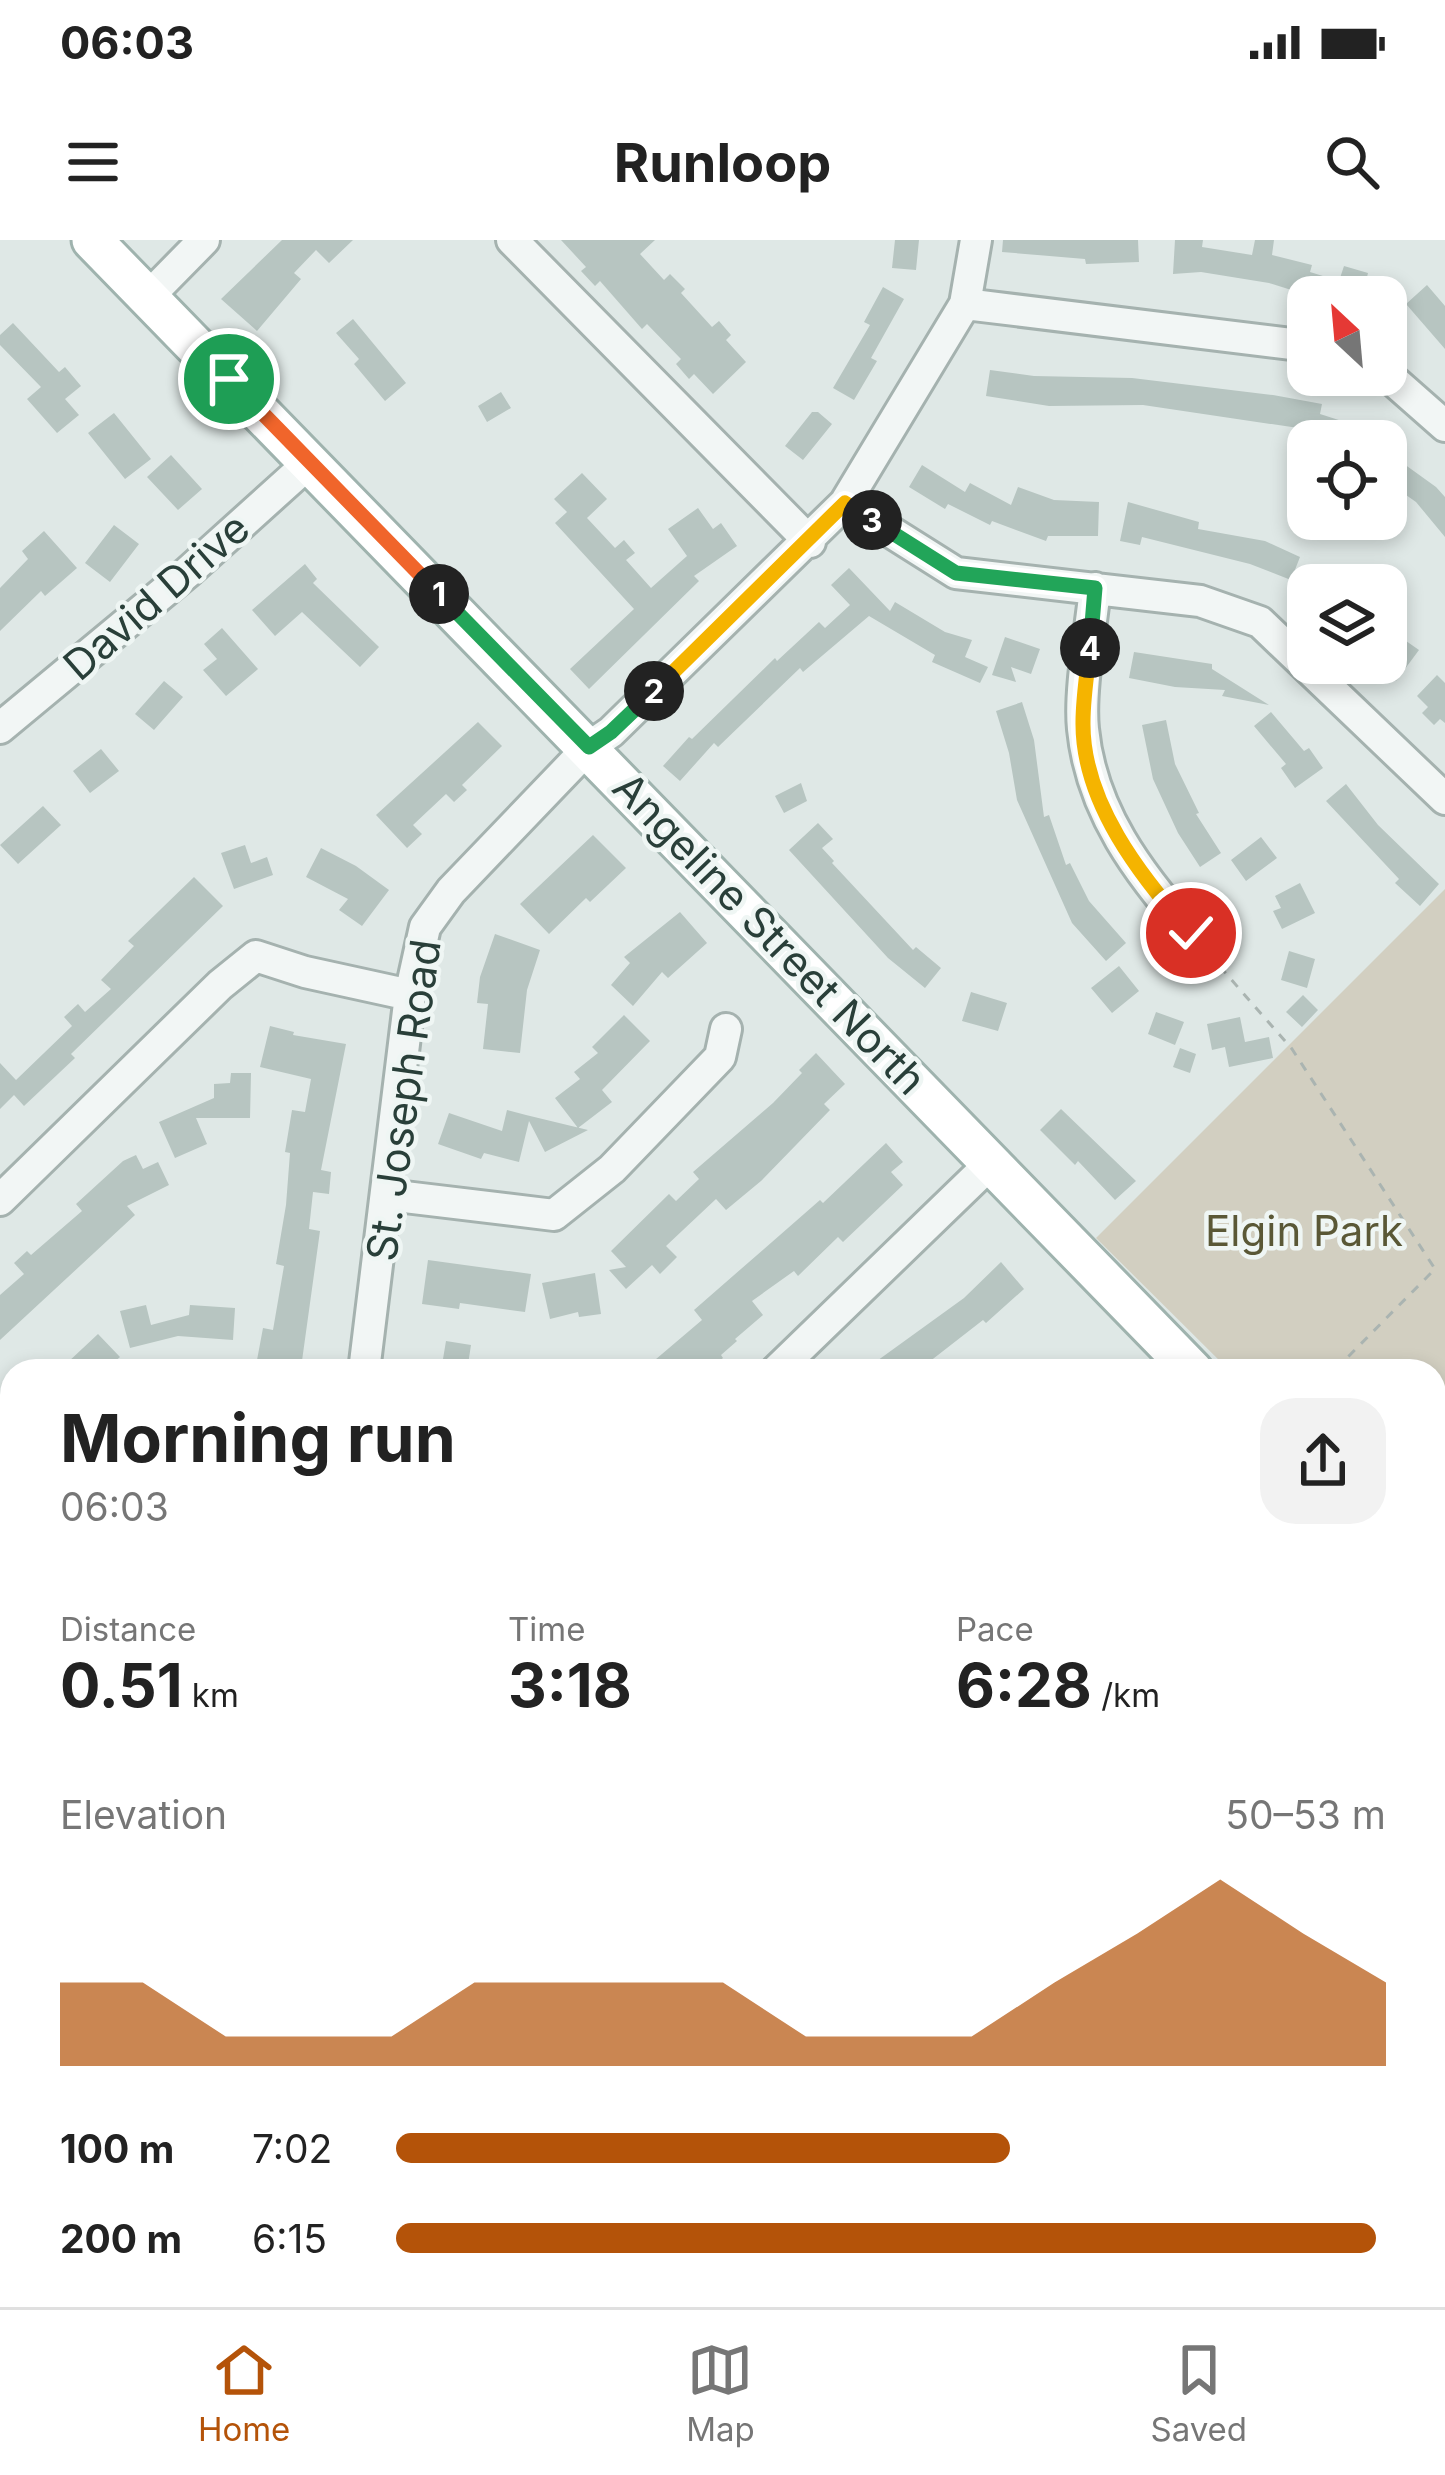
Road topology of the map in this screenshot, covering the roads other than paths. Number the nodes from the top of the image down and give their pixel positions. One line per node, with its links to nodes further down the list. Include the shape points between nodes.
1 (92, 240): 5 (main road, Angeline Street North)
2 (204, 240): 5 (street)
3 (512, 240): 12 (street)
4 (976, 240): 6 (street)
5 (148, 297): 10 (main road, Angeline Street North)
6 (965, 304): 7 (street); 11 (street, St. Joseph Road)
7 (1287, 343)
8 (1407, 392): 9 (street)
9 (1444, 423)
10 (310, 462): 14 (street, David Drive); 15 (main road, Angeline Street North)
11 (845, 503): 12 (street, St. Joseph Road); 13 (street, via 956,573)
12 (810, 542): 15 (street, St. Joseph Road)
13 (1095, 588): 16 (street, via 1200,601 1260,622); 17 (street, via 1082,727 1098,797 1138,873)
14 (0, 728)
15 (589, 747): 18 (street, St. Joseph Road, via 425,927); 20 (main road, Angeline Street North)
16 (1445, 799)
17 (1191, 933)
18 (410, 995): 21 (street, St. Joseph Road); 22 (street, via 256,956)
19 (726, 1029): 21 (street, via 720,1057 612,1169 554,1215)
20 (993, 1161): 24 (street); 25 (main road, Angeline Street North)
21 (388, 1195): 23 (street, St. Joseph Road)
22 (0, 1201)
23 (366, 1359)
24 (788, 1359)
25 (1182, 1359)

